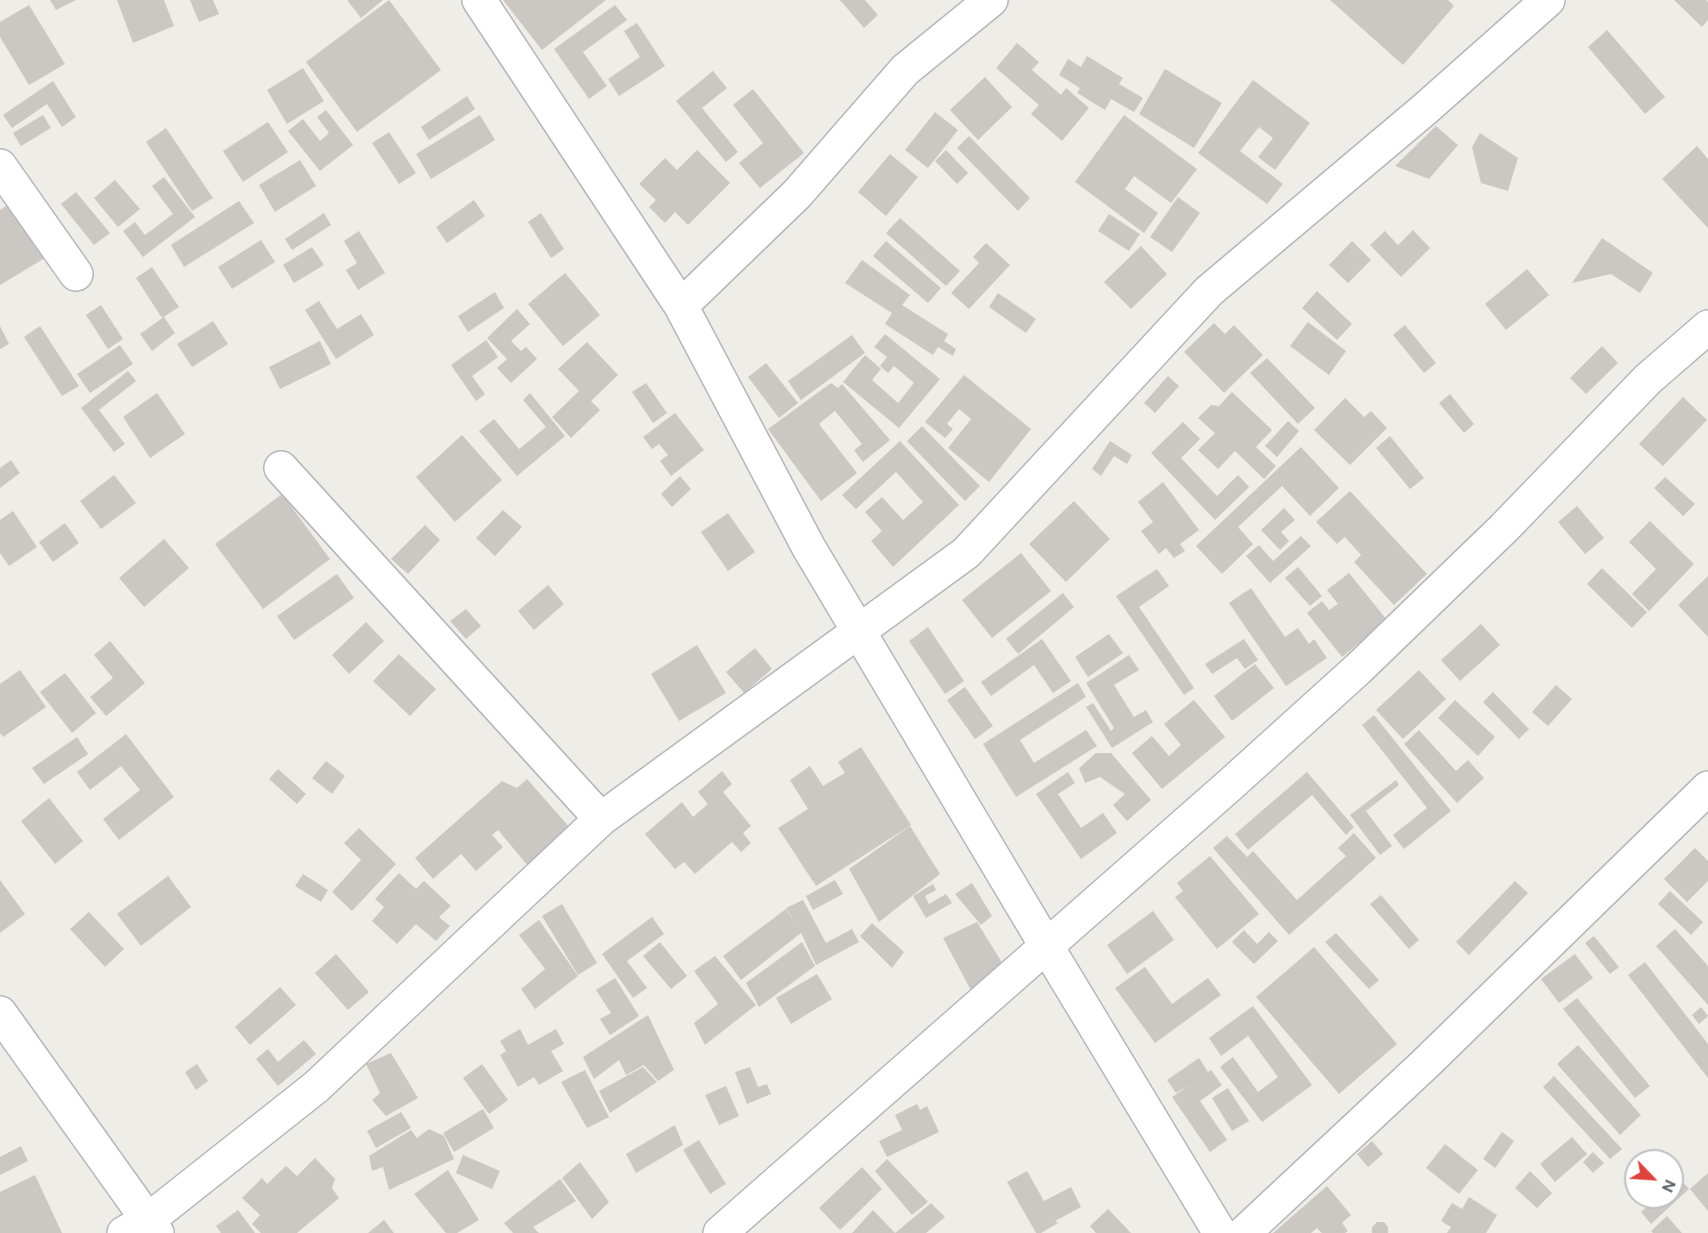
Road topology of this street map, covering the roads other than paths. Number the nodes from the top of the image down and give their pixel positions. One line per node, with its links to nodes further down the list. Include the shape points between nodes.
1 (479, 0): 6 (street)
2 (991, 0): 6 (street, via 905,70 797,194)
3 (1548, 0): 9 (street, via 1209,291 966,553)
4 (0, 166): 5 (street)
5 (76, 274)
6 (681, 306): 9 (street, via 809,548)
7 (1708, 327): 12 (street, via 1648,379 1504,528 1358,669)
8 (281, 468): 11 (street)
9 (858, 631): 11 (street); 12 (street)
10 (1708, 788): 17 (street, via 1425,1064)
11 (601, 819): 14 (street, via 316,1087)
12 (1047, 947): 15 (street); 16 (street)
13 (0, 1013): 14 (street)
14 (143, 1229)
15 (720, 1233)
16 (1220, 1233)
17 (1244, 1233)

